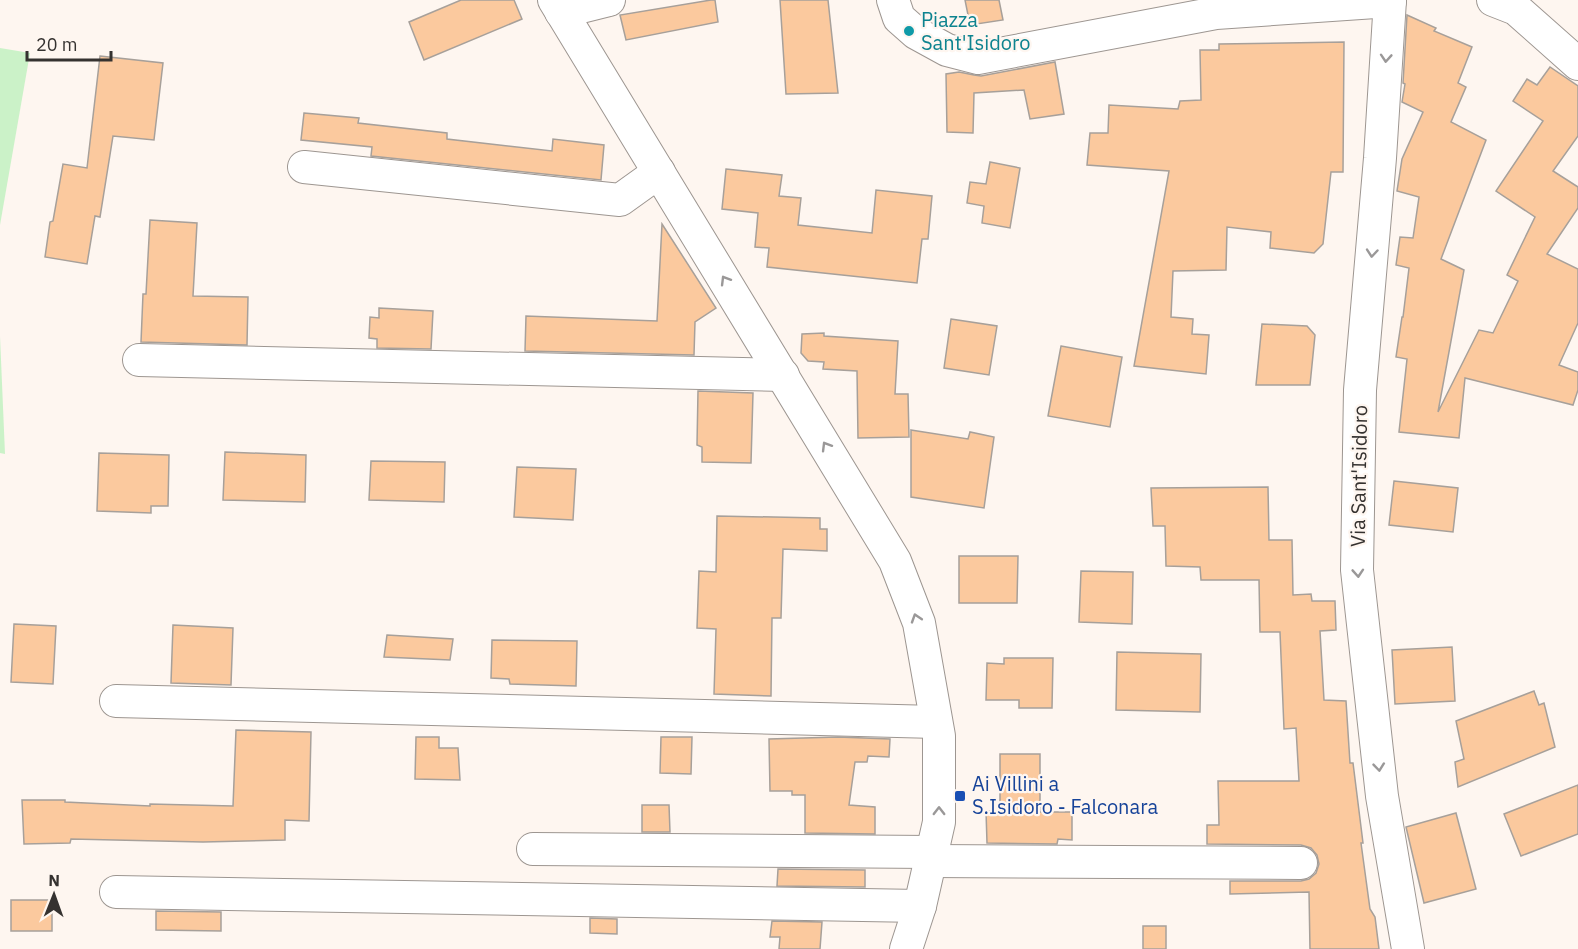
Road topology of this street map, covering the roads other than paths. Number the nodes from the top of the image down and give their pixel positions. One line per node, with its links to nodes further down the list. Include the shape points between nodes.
1 (609, 0): 5 (street)
2 (893, 0): 4 (street, via 899,18 916,33 947,50 978,58 1216,13)
3 (1493, 0): 6 (street, via 1516,9)
4 (1390, 1): 19 (street, Via Sant'Isidoro, one-way to 19, via 1360,390 1357,570 1382,796)
5 (558, 6): 8 (street)
6 (1578, 64)
7 (304, 167): 8 (street, via 620,200)
8 (659, 172): 10 (street, one-way to 8)
9 (139, 360): 10 (street)
10 (783, 375): 12 (street, one-way to 10, via 919,623 895,561)
11 (116, 701): 12 (street)
12 (936, 722): 14 (street, one-way to 12, via 939,822)
13 (533, 849): 14 (street)
14 (931, 857): 15 (street); 17 (street)
15 (1301, 863)
16 (116, 892): 17 (street)
17 (920, 906): 18 (street)
18 (906, 949)
19 (1408, 949)

